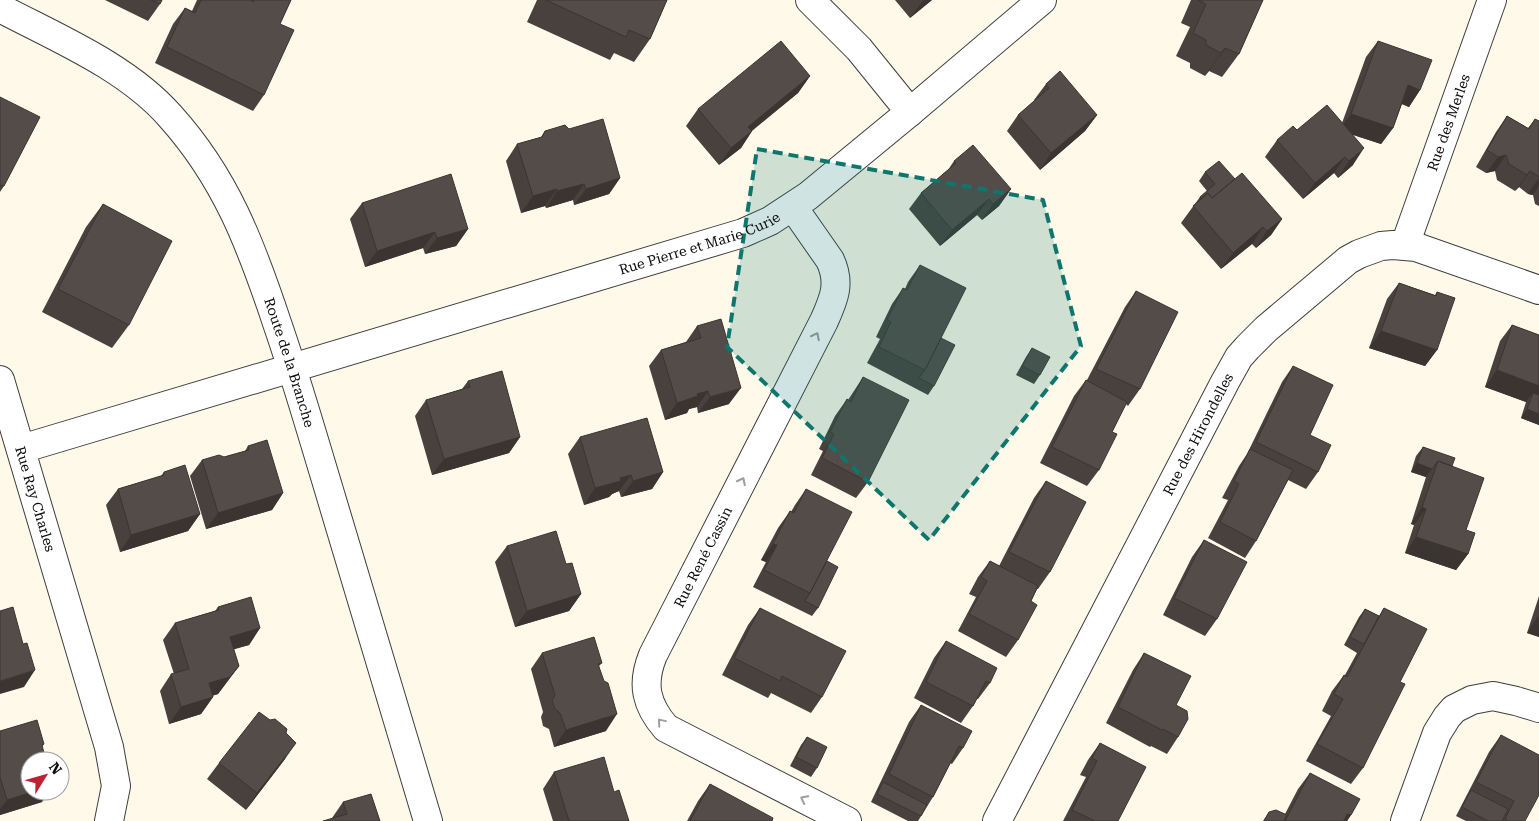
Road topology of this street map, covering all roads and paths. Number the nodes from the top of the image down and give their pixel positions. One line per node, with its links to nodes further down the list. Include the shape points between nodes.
1 (810, 0): 5 (street, via 858,50)
2 (1042, 0): 5 (street, Rue Pierre et Marie Curie)
3 (1492, 0): 7 (street, Rue des Merles)
4 (0, 8): 9 (street, Route de la Branche, via 113,69 151,97 182,130 219,182 239,220 260,270)
5 (910, 112): 6 (street, Rue Pierre et Marie Curie)
6 (792, 207): 9 (street, Rue Pierre et Marie Curie, via 743,233); 15 (street, Rue René Cassin, one-way to 6, via 666,728 654,712 646,691 648,667 653,655 824,321 834,294 836,282 830,260)
7 (1405, 245): 8 (street, Rue des Hirondelles, via 1428,250); 16 (street, Rue des Hirondelles, via 1369,249 1348,260 1266,329 1239,357)
8 (1539, 290)
9 (292, 369): 11 (street, Rue Ray Charles); 14 (street, Route de la Branche)
10 (0, 380): 11 (street)
11 (21, 450): 13 (street, Rue Ray Charles, via 111,754 116,786)
12 (1539, 708): 17 (street, via 1493,696 1472,700 1454,709 1436,733)
13 (109, 821)
14 (428, 821)
15 (847, 821)
16 (997, 821)
17 (1405, 821)

